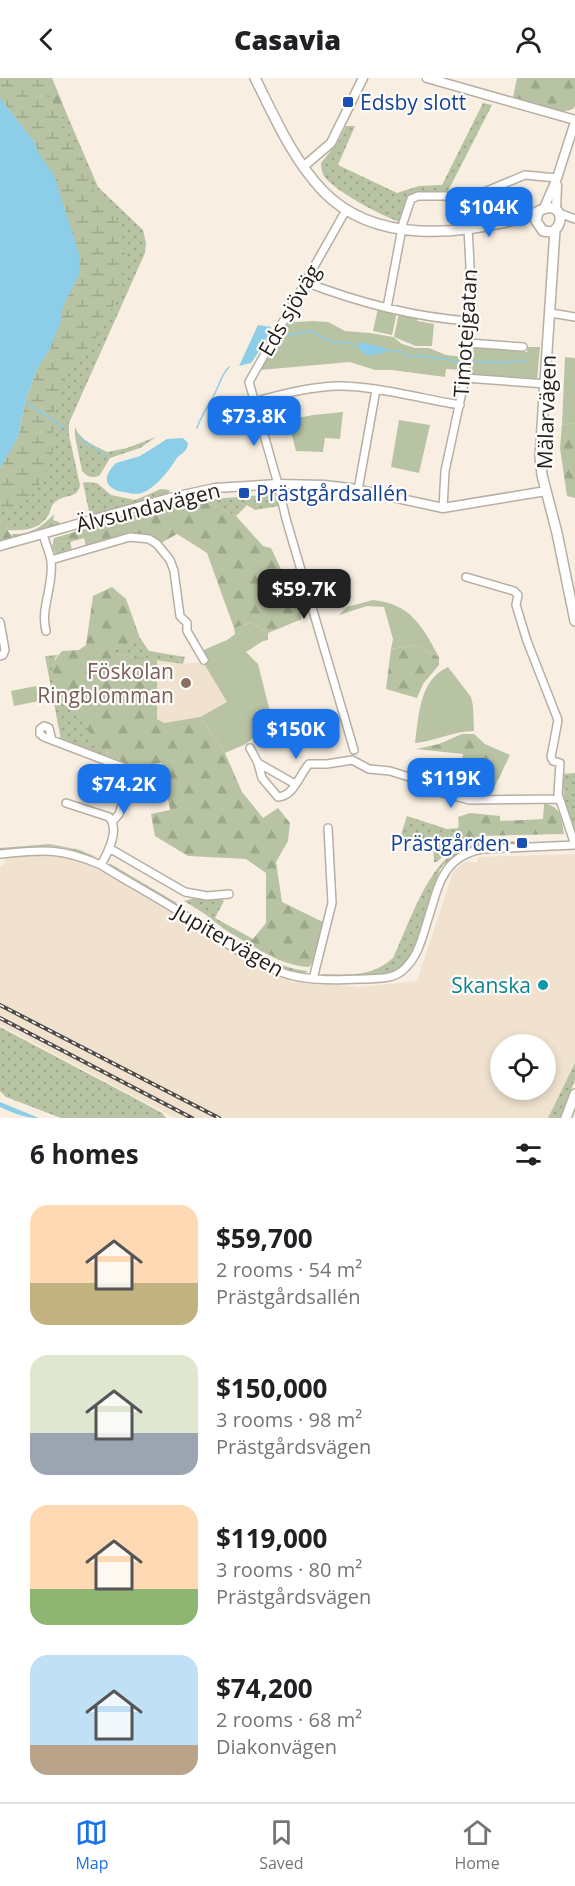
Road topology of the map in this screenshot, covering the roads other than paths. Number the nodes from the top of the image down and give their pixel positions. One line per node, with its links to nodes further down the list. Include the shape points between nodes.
1 (255, 78): 5 (main road)
2 (363, 78): 5 (street, via 331,143)
3 (427, 78): 4 (street)
4 (575, 121): 6 (street)
5 (303, 167): 7 (main road, via 323,192)
6 (557, 178): 8 (street); 9 (street); 15 (street, via 525,176 484,192 418,196 411,199)
7 (346, 210): 15 (main road, via 374,224); 17 (street, Eds sjöväg)
8 (541, 211): 9 (main road); 11 (main road); 14 (main road, via 536,221)
9 (558, 211): 10 (street); 13 (main road, via 561,220)
10 (575, 220): 13 (street)
11 (507, 222): 12 (main road); 14 (main road)
12 (468, 228): 15 (main road, via 436,232); 21 (street, Timotejgatan)
13 (557, 228): 14 (main road); 16 (main road, Mälarvägen)
14 (541, 229): 16 (main road, Mälarvägen, via 547,239)
15 (402, 230): 18 (street)
16 (552, 272): 19 (main road, Mälarvägen)
17 (304, 282): 18 (street); 27 (street, Eds sjöväg, via 249,382)
18 (387, 308): 21 (street)
19 (551, 314): 20 (street); 25 (main road, Mälarvägen)
20 (575, 317)
21 (469, 321): 22 (street, Timotejgatan)
22 (468, 343): 23 (street); 24 (street, Timotejgatan)
23 (523, 347)
24 (465, 378): 25 (street); 28 (street, Timotejgatan)
25 (546, 384): 31 (main road, Mälarvägen, via 540,457)
26 (376, 390): 27 (street, via 309,388); 28 (street); 30 (street)
27 (254, 402): 29 (street, Eds sjöväg)
28 (460, 405): 32 (street, Timotejgatan, via 445,471)
29 (278, 484): 30 (street, Älvsundavägen); 33 (street, Älvsundavägen, via 180,496); 45 (street)
30 (358, 490): 32 (street, Älvsundavägen)
31 (546, 491): 32 (street, Älvsundavägen); 36 (main road, Mälarvägen)
32 (443, 508)
33 (43, 534): 34 (street, Älvsundavägen); 35 (street)
34 (0, 546)
35 (51, 560): 40 (street, via 44,612); 42 (street, via 130,537 157,544 170,560 180,616)
36 (570, 574): 38 (main road, Mälarvägen)
37 (466, 577): 48 (street, via 518,595 516,605 527,641 558,720 551,757 560,763)
38 (575, 621)
39 (0, 622): 41 (street, via 5,650)
40 (46, 632)
41 (0, 656)
42 (204, 660)
43 (52, 740): 50 (street, via 133,771)
44 (250, 748): 46 (street)
45 (354, 750)
46 (258, 763): 47 (street); 47 (street, via 262,778 278,797 283,797)
47 (295, 784): 48 (street, via 309,764 352,760 369,769 409,777 455,797 483,801)
48 (559, 799): 52 (street)
49 (66, 803): 50 (street)
50 (113, 821): 53 (street)
51 (328, 828): 57 (street, via 332,903)
52 (575, 845): 57 (street, Jupitervägen, via 469,851 448,867 441,879 418,950 400,973 385,978)
53 (109, 848): 55 (street); 56 (street, via 185,892)
54 (0, 854): 55 (street, Jupitervägen, via 56,850)
55 (100, 865): 57 (street, Jupitervägen, via 258,960 288,974)
56 (229, 894)
57 (313, 979)
58 (575, 1094): 59 (main road)
59 (566, 1118)

